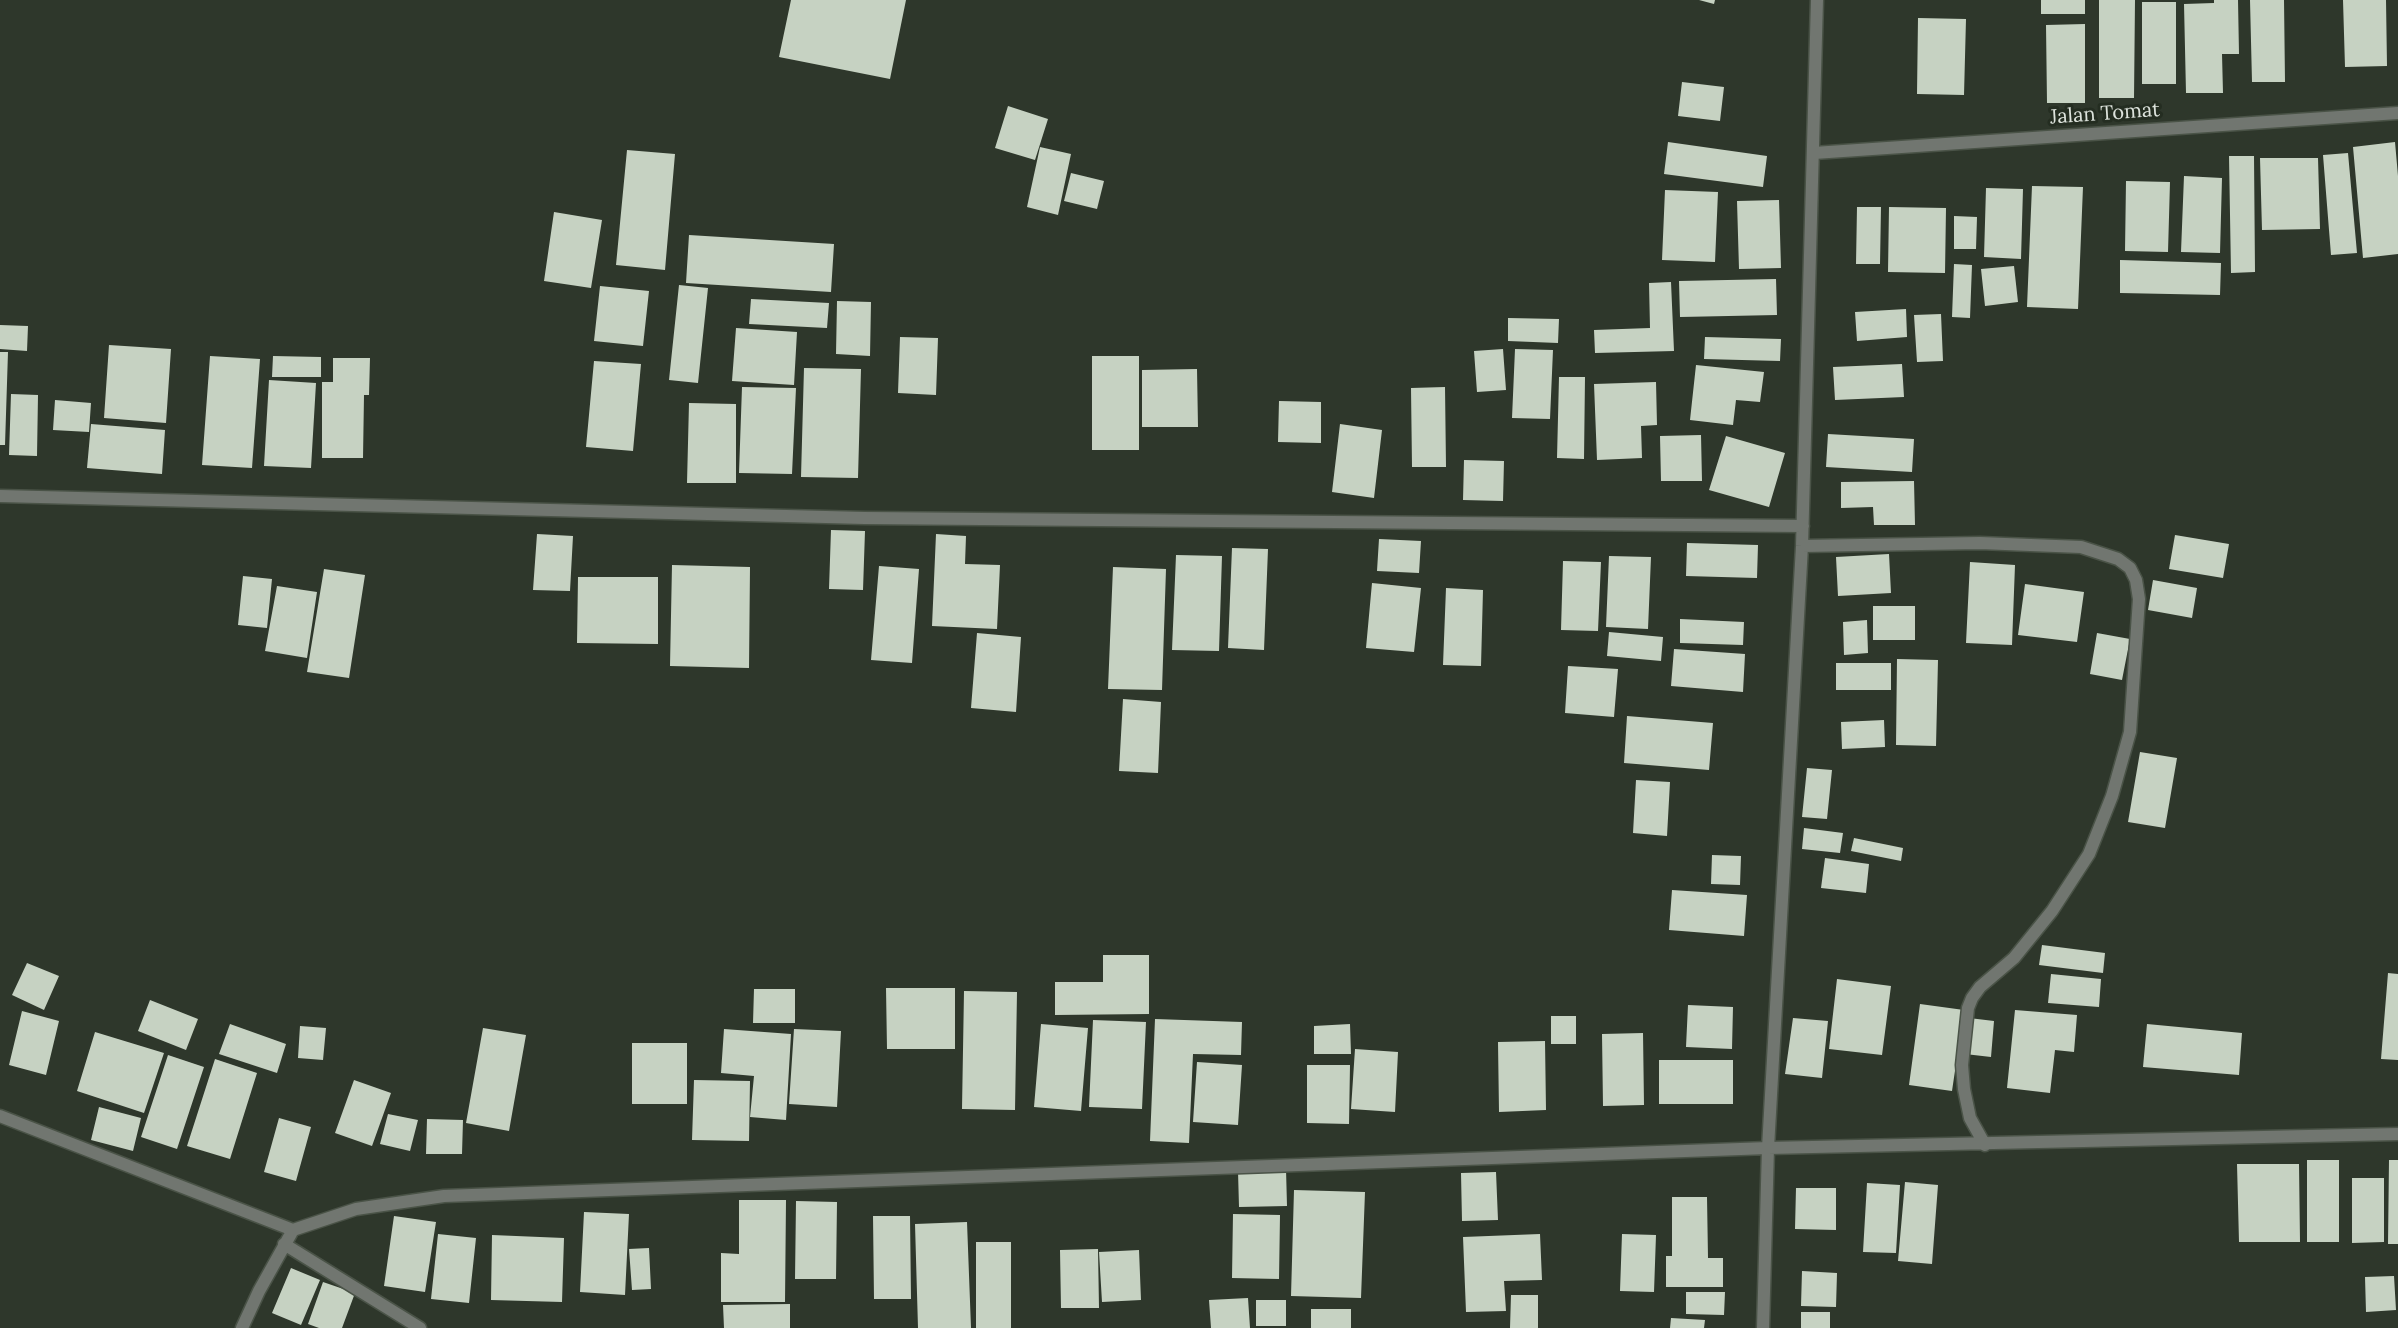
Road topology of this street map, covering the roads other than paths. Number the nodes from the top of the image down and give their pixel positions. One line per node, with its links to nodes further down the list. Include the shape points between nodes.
1 (1817, 0): 3 (street)
2 (2398, 113): 3 (street, Jalan Tomat)
3 (1814, 153): 5 (street)
4 (0, 496): 5 (street, via 865,518)
5 (1803, 526): 6 (street)
6 (1802, 546): 9 (street, via 1980,543 2081,548 2118,559 2130,568 2136,580 2139,599 2130,732 2112,796 2089,854 2052,911 2014,958 1980,987 1968,1008 1962,1065 1964,1089 1970,1118); 10 (street)
7 (0, 1116): 11 (street)
8 (2398, 1134): 9 (street)
9 (1985, 1144): 10 (street)
10 (1768, 1148): 11 (street, via 444,1196 356,1209); 15 (street)
11 (293, 1230): 12 (street)
12 (284, 1244): 13 (street); 14 (street)
13 (242, 1328)
14 (420, 1328)
15 (1763, 1328)

